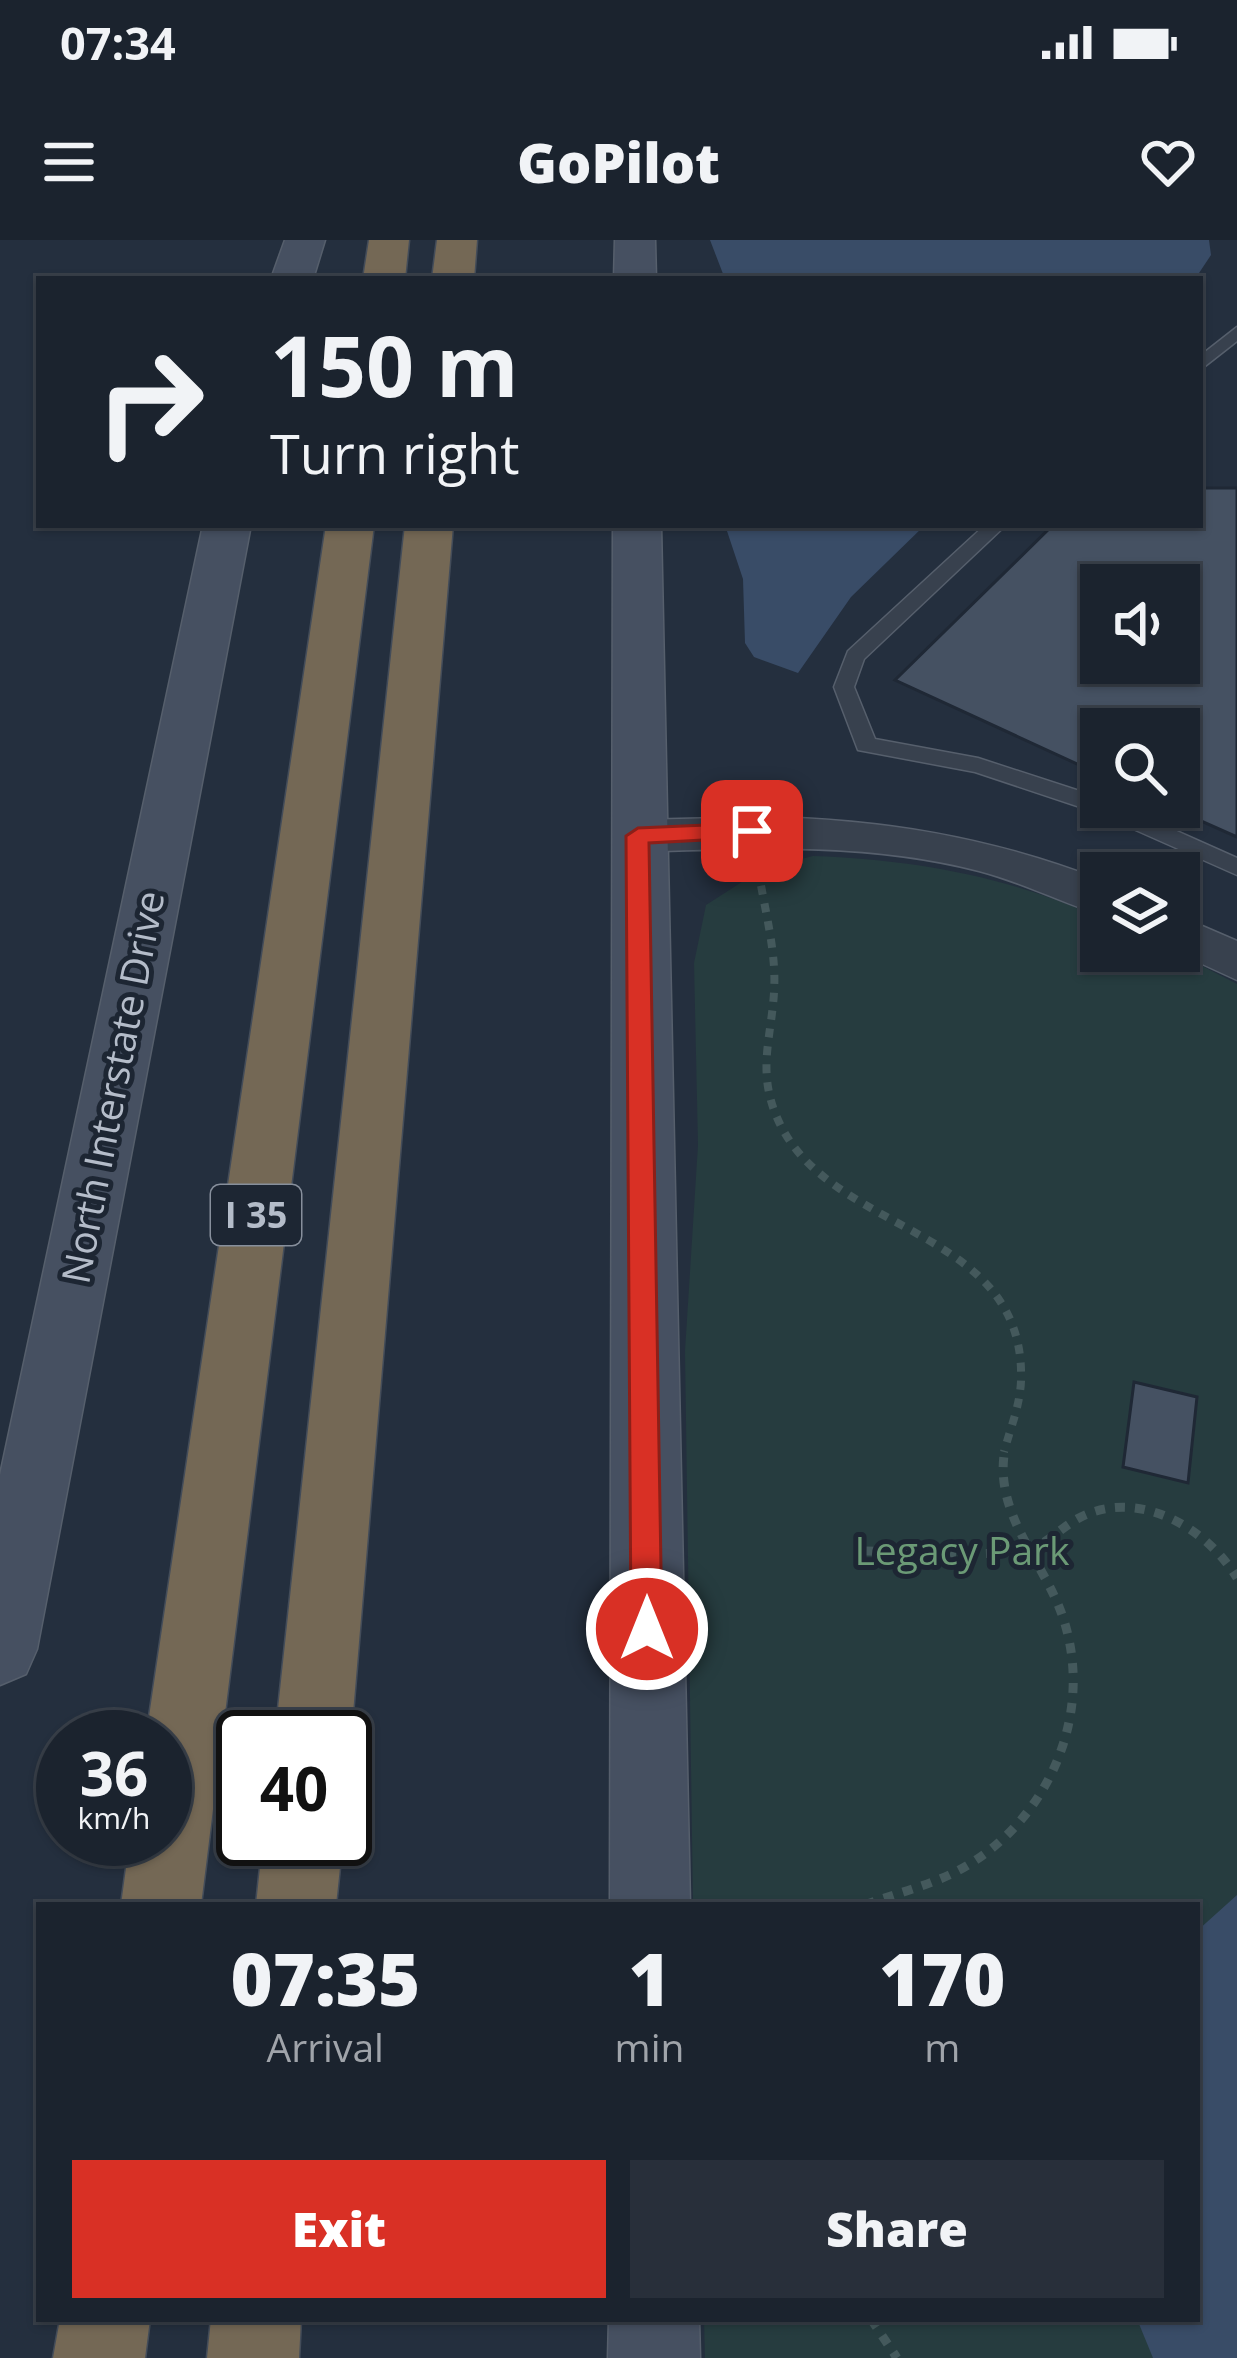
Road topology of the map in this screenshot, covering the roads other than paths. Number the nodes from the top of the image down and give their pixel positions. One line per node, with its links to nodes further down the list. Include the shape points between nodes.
1 (305, 240): 5 (street)
2 (389, 240): 6 (highway)
3 (457, 240): 7 (highway)
4 (635, 240): 8 (street)
5 (293, 276)
6 (384, 276)
7 (453, 276)
8 (635, 276)
9 (1237, 332): 10 (lane)
10 (1203, 362)
11 (226, 528): 23 (street, North Interstate Drive)
12 (350, 528): 26 (highway, I 35)
13 (429, 528): 24 (highway)
14 (637, 528): 18 (street)
15 (993, 528): 16 (lane, via 855,656 844,687 866,745 978,765)
16 (1080, 800)
17 (1149, 828): 19 (lane)
18 (638, 836): 20 (street, via 752,831 920,839); 28 (street)
19 (1237, 867)
20 (1080, 890)
21 (1200, 944): 22 (street)
22 (1237, 962)
23 (0, 1649)
24 (316, 1710)
25 (300, 1866): 27 (highway)
26 (161, 1902)
27 (296, 1902)
28 (650, 1902)
29 (105, 2322): 32 (highway)
30 (256, 2322): 33 (highway)
31 (654, 2322): 34 (street)
32 (99, 2358)
33 (253, 2358)
34 (654, 2358)

